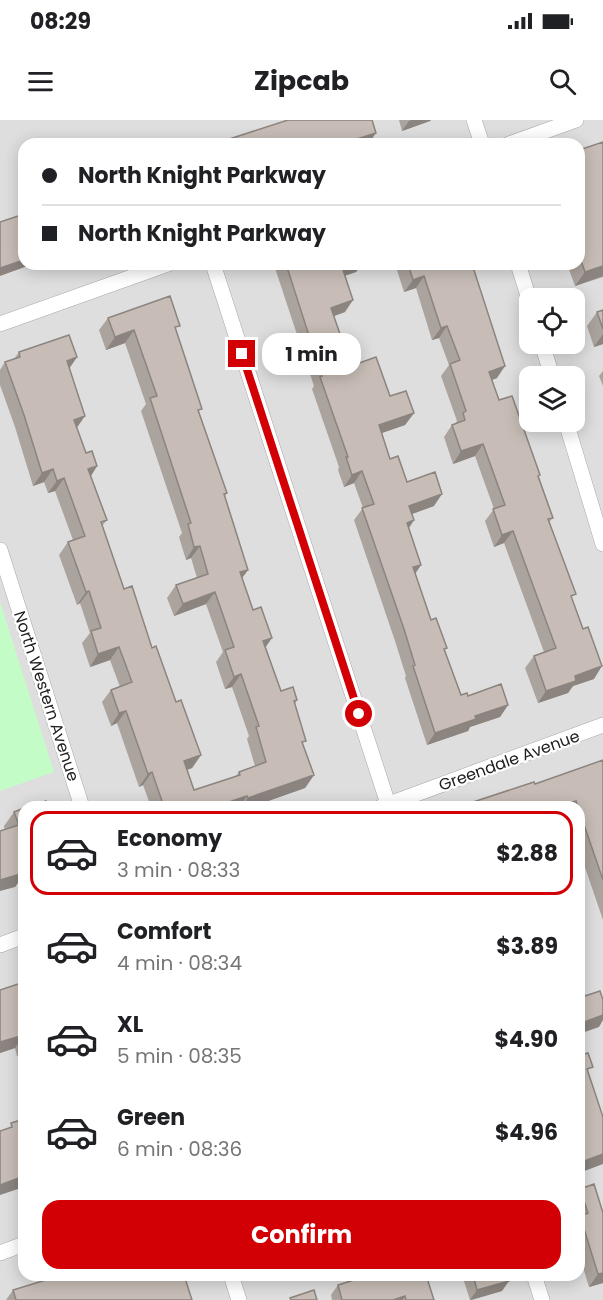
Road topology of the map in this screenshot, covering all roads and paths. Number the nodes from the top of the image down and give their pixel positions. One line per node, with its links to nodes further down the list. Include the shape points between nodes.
1 (474, 120): 3 (street)
2 (576, 120): 4 (street)
3 (480, 138)
4 (526, 138)
5 (151, 270): 9 (street)
6 (215, 270): 15 (street)
7 (520, 270): 8 (street)
8 (526, 288)
9 (0, 324)
10 (569, 432): 11 (street)
11 (603, 544)
12 (0, 550): 14 (street, North Western Avenue)
13 (603, 725): 16 (street, Greendale Avenue)
14 (80, 801)
15 (384, 801)
16 (399, 801)
17 (18, 938): 18 (street)
18 (0, 945)
19 (18, 1246): 20 (street)
20 (0, 1253)
21 (233, 1281): 23 (street)
22 (536, 1281): 24 (street)
23 (239, 1300)
24 (542, 1300)

